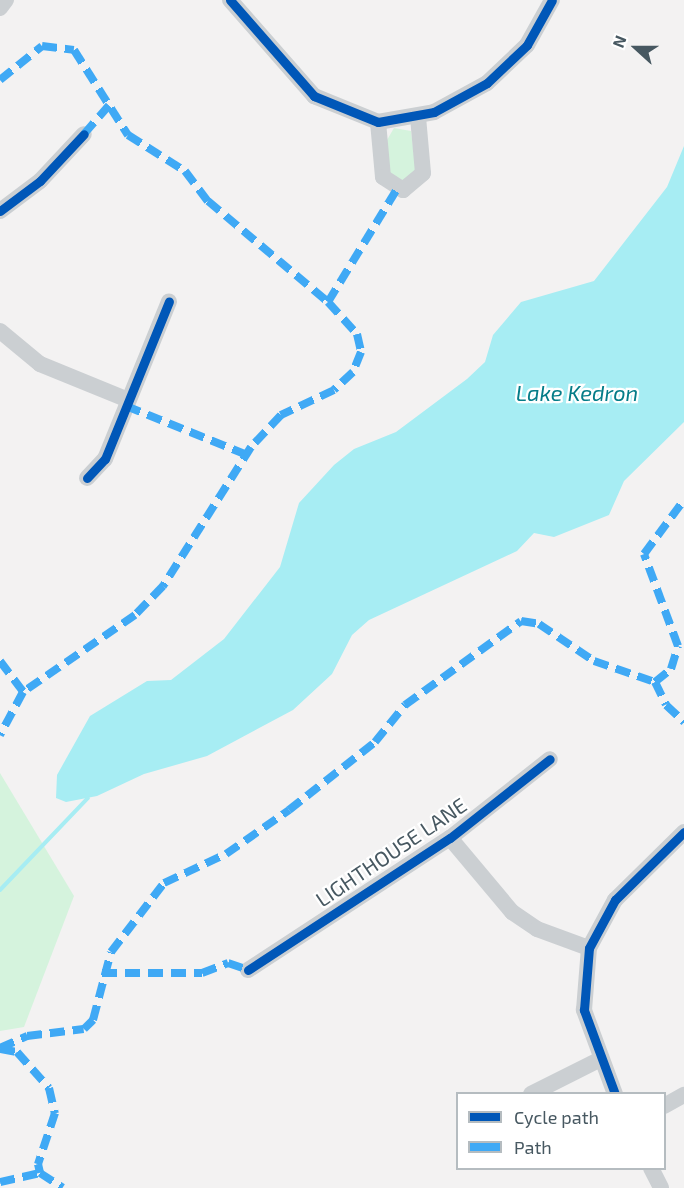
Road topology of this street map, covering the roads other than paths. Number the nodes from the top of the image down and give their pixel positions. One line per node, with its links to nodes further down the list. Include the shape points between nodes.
1 (6, 0): 4 (street)
2 (230, 0): 6 (street, via 314,96)
3 (552, 0): 5 (street, via 509,64 456,102)
4 (0, 8)
5 (418, 117): 6 (street); 6 (street, via 423,173 403,190 382,177)
6 (378, 122)
7 (84, 134): 8 (street, via 40,180)
8 (0, 211)
9 (169, 301): 11 (street)
10 (0, 331): 11 (street, via 40,364)
11 (128, 400): 12 (street, via 105,459)
12 (87, 478)
13 (550, 759): 15 (street, LIGHTHOUSE LANE)
14 (684, 832): 16 (street, via 615,900)
15 (450, 838): 16 (street, via 512,912 537,929); 17 (street, LIGHTHOUSE LANE)
16 (589, 948): 18 (street, via 584,1010)
17 (248, 970)
18 (599, 1060): 19 (street); 20 (street)
19 (535, 1092)
20 (614, 1092)
21 (684, 1095): 22 (street)
22 (666, 1105)
23 (652, 1170): 24 (street)
24 (661, 1188)

